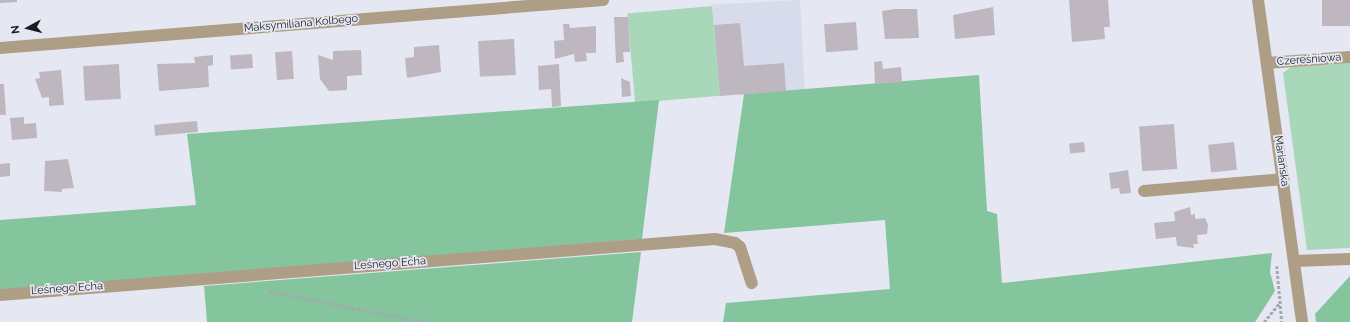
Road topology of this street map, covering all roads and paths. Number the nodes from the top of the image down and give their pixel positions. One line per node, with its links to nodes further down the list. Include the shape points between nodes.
1 (603, 0): 3 (street, Maksymiliana Kolbego)
2 (1258, 0): 5 (street, Mariańska)
3 (0, 48)
4 (1350, 57): 5 (street, Czereśniowa)
5 (1267, 62): 6 (street, Mariańska)
6 (1283, 179): 7 (street); 9 (street, Mariańska)
7 (1144, 192)
8 (1350, 259): 9 (street)
9 (1294, 261): 10 (street, Mariańska)
10 (1297, 281): 15 (path); 16 (street, Mariańska)
11 (752, 282): 13 (street, Leśnego Echa, via 740,247 735,243 715,239)
12 (266, 290): 14 (path)
13 (0, 295)
14 (423, 322)
15 (1264, 322)
16 (1302, 322)

